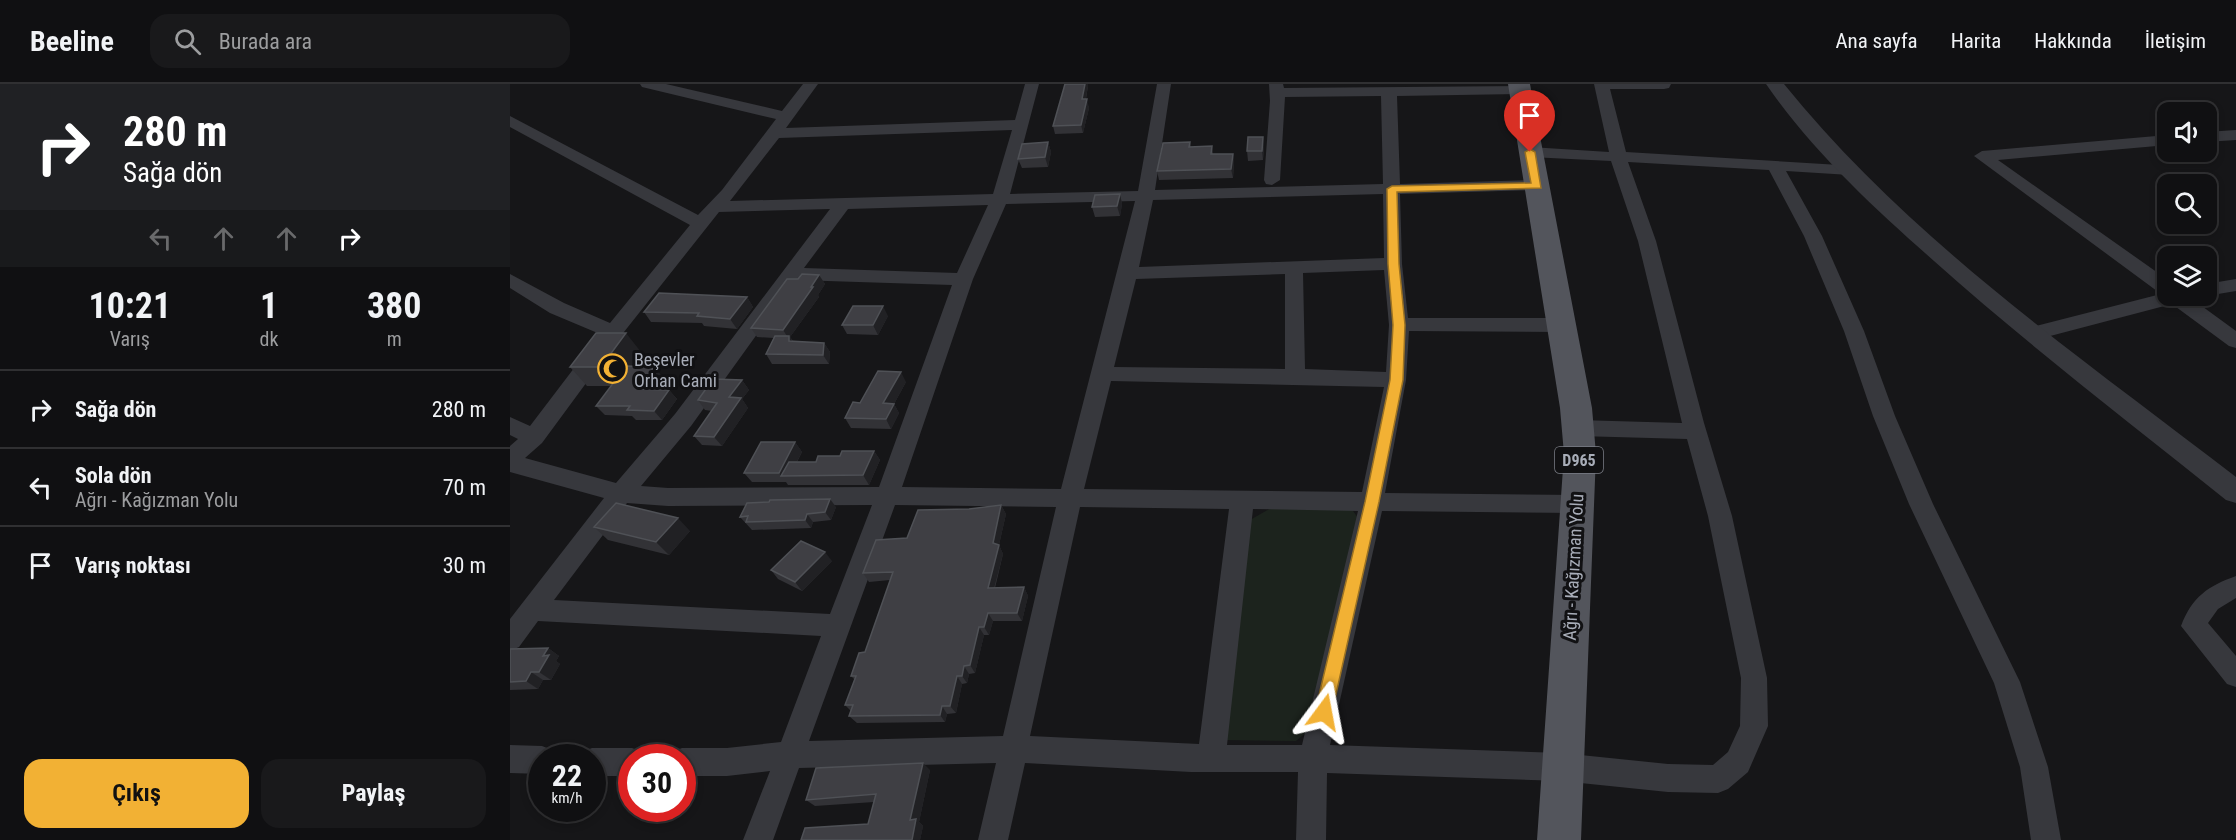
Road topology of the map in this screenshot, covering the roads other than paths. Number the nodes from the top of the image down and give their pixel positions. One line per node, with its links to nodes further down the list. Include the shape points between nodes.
1 (647, 84): 11 (street)
2 (811, 84): 11 (street)
3 (1032, 84): 13 (street)
4 (1164, 84): 24 (street)
5 (1601, 84): 7 (street); 18 (street)
6 (1775, 84): 21 (street)
7 (1664, 85)
8 (1519, 87): 10 (street); 20 (main road, Ağrı - Kağızman Yolu / D965)
9 (1277, 88): 10 (street); 22 (street)
10 (1389, 92): 23 (street)
11 (787, 117): 14 (street)
12 (510, 121): 28 (street)
13 (1019, 125): 14 (street); 25 (street)
14 (774, 133): 26 (street)
15 (2236, 135): 16 (street)
16 (2217, 136)
17 (2157, 141): 35 (street, via 1982,156)
18 (1619, 155): 19 (street); 20 (street); 50 (street, via 1647,241)
19 (1774, 165): 21 (street); 77 (street, via 1813,236 1921,504 2007,682 2034,767)
20 (1534, 170): 23 (street); 41 (main road, Ağrı - Kağızman Yolu / D965)
21 (1850, 170): 43 (street, via 1954,267)
22 (1272, 180): 23 (street); 24 (street)
23 (1392, 183): 24 (street); 29 (street)
24 (1147, 190): 25 (street); 31 (street)
25 (1002, 193): 26 (street); 27 (street); 33 (street)
26 (721, 201): 27 (street); 28 (street)
27 (843, 203): 32 (street)
28 (702, 224): 42 (street)
29 (1393, 264): 30 (street); 40 (street)
30 (1294, 267): 31 (street); 46 (street)
31 (1128, 273): 45 (street)
32 (790, 274): 33 (street); 54 (street, via 683,420)
33 (964, 279): 55 (street)
34 (510, 280): 42 (street, via 557,308)
35 (2157, 282)
36 (2236, 285): 37 (street)
37 (2217, 288)
38 (2157, 301): 43 (street)
39 (2190, 306): 44 (street)
40 (1399, 325): 41 (street); 47 (street)
41 (1562, 325): 49 (main road, Ağrı - Kağızman Yolu / D965)
42 (613, 332): 51 (street)
43 (2035, 333): 53 (street)
44 (2236, 340)
45 (1104, 374): 46 (street); 56 (street)
46 (1295, 376): 47 (street)
47 (1396, 380): 58 (street)
48 (510, 425): 51 (street)
49 (1578, 428): 50 (street); 59 (main road, Ağrı - Kağızman Yolu / D965)
50 (1695, 431): 72 (street, via 1720,516 1754,678 1754,726 1738,762 1718,779)
51 (534, 437): 52 (street)
52 (510, 461): 54 (street)
53 (2236, 492)
54 (621, 493): 55 (street, via 668,497); 61 (street)
55 (887, 496): 56 (street); 62 (street)
56 (1070, 499): 57 (street); 65 (street)
57 (1242, 501): 58 (street); 68 (street)
58 (1372, 502): 59 (street); 69 (street)
59 (1577, 504): 72 (main road, Ağrı - Kağızman Yolu / D965)
60 (2236, 587): 64 (street, via 2210,597 2199,610 2194,626)
61 (530, 610): 62 (street); 63 (street)
62 (838, 626): 66 (street)
63 (510, 639)
64 (2236, 675)
65 (1015, 749): 66 (street); 68 (street); 74 (street)
66 (791, 754): 71 (street); 73 (street)
67 (510, 759): 70 (street)
68 (1211, 759): 69 (street)
69 (1313, 759): 72 (street); 75 (street)
70 (528, 760)
71 (696, 762)
72 (1562, 767): 76 (main road, Ağrı - Kağızman Yolu / D965)
73 (758, 840)
74 (993, 840)
75 (1311, 840)
76 (1559, 840)
77 (2046, 840)

